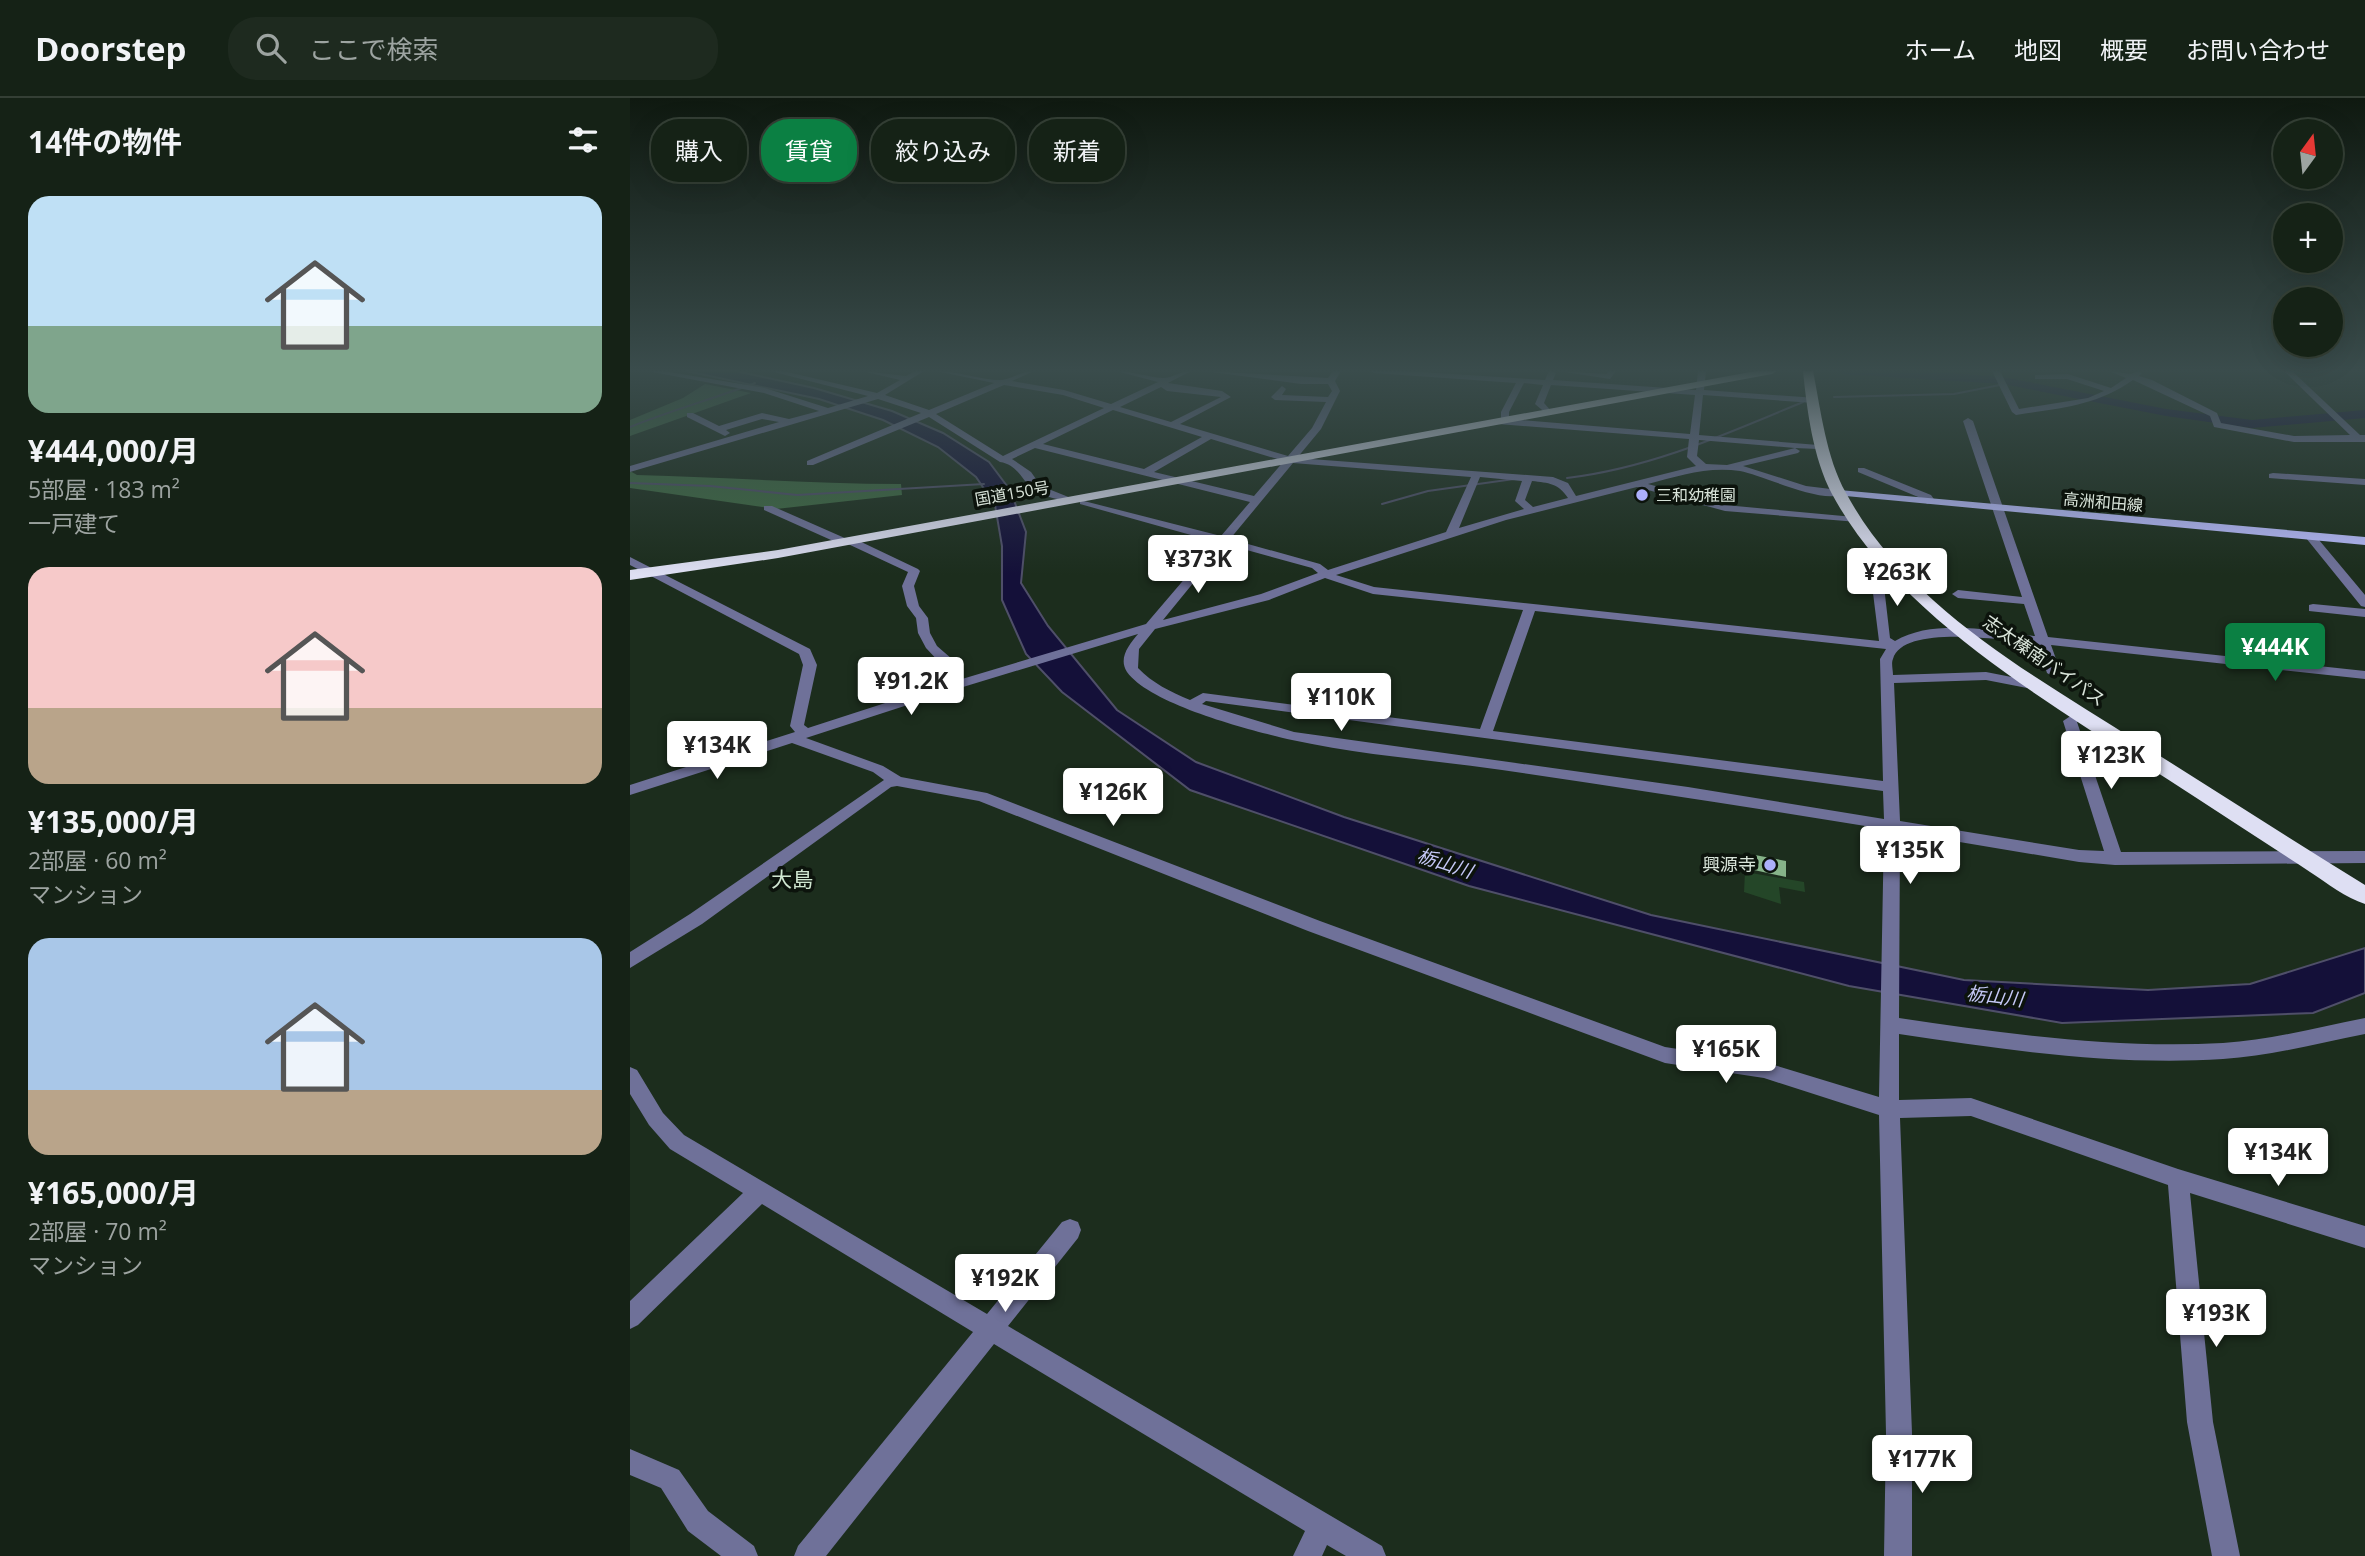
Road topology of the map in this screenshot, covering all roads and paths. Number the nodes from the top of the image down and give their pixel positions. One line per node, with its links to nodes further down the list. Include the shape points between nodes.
1 (732, 439): 24 (street)
2 (868, 439): 21 (street)
3 (968, 439): 19 (street)
4 (1046, 439): 16 (street)
5 (1205, 439): 26 (street)
6 (1220, 439): 20 (street)
7 (1308, 439): 20 (street)
8 (1404, 439): 20 (highway, 国道150号)
9 (1645, 439): 17 (street)
10 (1694, 439): 17 (street)
11 (1819, 439): 18 (highway, 志太榛南バイパス)
12 (1832, 439): 33 (highway, 志太榛南バイパス)
13 (1974, 439): 39 (street)
14 (2326, 439): 15 (street)
15 (2362, 440)
16 (1034, 445): 19 (street); 26 (street)
17 (1693, 445): 18 (street, via 1715,440); 22 (street, via 1692,457)
18 (1820, 447): 23 (street); 33 (highway, 志太榛南バイパス)
19 (1006, 459): 34 (street, via 1037,488)
20 (1291, 460): 27 (street); 30 (highway, 国道150号); 35 (street)
21 (810, 463)
22 (1703, 467): 23 (street); 32 (street)
23 (1730, 467): 33 (street, via 1805,489)
24 (630, 469)
25 (1861, 470): 38 (street)
26 (1146, 472): 30 (street)
27 (1477, 474): 29 (street); 43 (street)
28 (2273, 476): 31 (street)
29 (1528, 478): 36 (street, via 1558,482); 41 (street, via 1520,501)
30 (1179, 480): 35 (street); 47 (highway, 国道150号)
31 (2365, 482)
32 (1638, 484): 36 (street); 42 (street, via 1725,508)
33 (1844, 494): 38 (main road, 高洲和田線); 42 (highway, 志太榛南バイパス); 60 (highway, 志太榛南バイパス, via 1907,570)
34 (1066, 498)
35 (1256, 500): 45 (street)
36 (1574, 500): 41 (street)
37 (1084, 502): 45 (street)
38 (1931, 502): 39 (main road, 高洲和田線)
39 (1998, 508): 44 (main road, 高洲和田線); 54 (street)
40 (768, 509): 47 (street)
41 (1532, 511): 43 (street)
42 (1854, 520): 60 (highway, 志太榛南バイパス, via 1897,576)
43 (1451, 534): 51 (street)
44 (2310, 536): 46 (main road, 高洲和田線); 55 (street)
45 (1223, 540): 51 (street, via 1316,566); 59 (street)
46 (2365, 541)
47 (847, 542): 50 (highway, 国道150号); 66 (street, via 914,571 908,586 913,606 932,648 947,662)
48 (630, 559): 50 (street)
49 (1876, 569): 62 (street, via 1884,639)
50 (657, 572): 52 (highway, 国道150号); 71 (street, via 805,652 810,665)
51 (1326, 574): 56 (street, via 1373,590); 59 (street, via 1245,603)
52 (630, 575)
53 (1958, 594): 54 (street)
54 (2029, 601): 61 (street)
55 (2365, 603)
56 (1530, 607): 62 (street); 70 (street)
57 (2313, 608): 58 (street)
58 (2365, 613)
59 (1146, 628): 66 (street); 68 (street, via 1133,648 1132,669 1144,683)
60 (1974, 634): 61 (street); 62 (street, via 1920,637); 69 (highway, 志太榛南バイパス); 77 (highway, 志太榛南バイパス)
61 (2042, 640): 63 (street); 64 (street)
62 (1893, 646): 65 (street, via 1886,659)
63 (2054, 673)
64 (2365, 675)
65 (1886, 679): 67 (street, via 1986,676); 73 (street)
66 (958, 684): 71 (street)
67 (2027, 684)
68 (1193, 704): 70 (street, via 1203,697); 75 (street, via 1261,729 1318,740)
69 (2081, 713): 76 (highway, 志太榛南バイパス); 79 (street, via 2070,721)
70 (1485, 734): 73 (street)
71 (799, 735): 72 (street); 74 (street)
72 (897, 781): 82 (street, via 886,784); 86 (street, via 982,797 1665,1055 1764,1070)
73 (1889, 787): 75 (street)
74 (630, 790)
75 (1892, 825): 79 (street); 83 (street)
76 (2300, 856): 77 (street); 79 (street); 81 (highway, 志太榛南バイパス)
77 (2326, 856): 78 (street); 80 (highway, 志太榛南バイパス)
78 (2365, 857)
79 (2115, 859)
80 (2365, 882)
81 (2365, 896)
82 (630, 961)
83 (1891, 1021): 84 (street, via 2103,1051 2226,1051); 86 (street)
84 (2365, 1026)
85 (630, 1076): 88 (street, via 656,1119 677,1142)
86 (1889, 1109): 87 (street, via 1971,1107); 99 (street)
87 (2178, 1179): 90 (street); 100 (street, via 2200,1422)
88 (758, 1192): 91 (street); 92 (street)
89 (1070, 1230): 92 (street)
90 (2365, 1237)
91 (630, 1317)
92 (990, 1331): 94 (street); 96 (street)
93 (630, 1462): 95 (street, via 670,1479 698,1521)
94 (1322, 1526): 97 (street); 98 (street)
95 (744, 1556)
96 (808, 1556)
97 (1307, 1556)
98 (1372, 1556)
99 (1898, 1556)
100 (2226, 1556)

